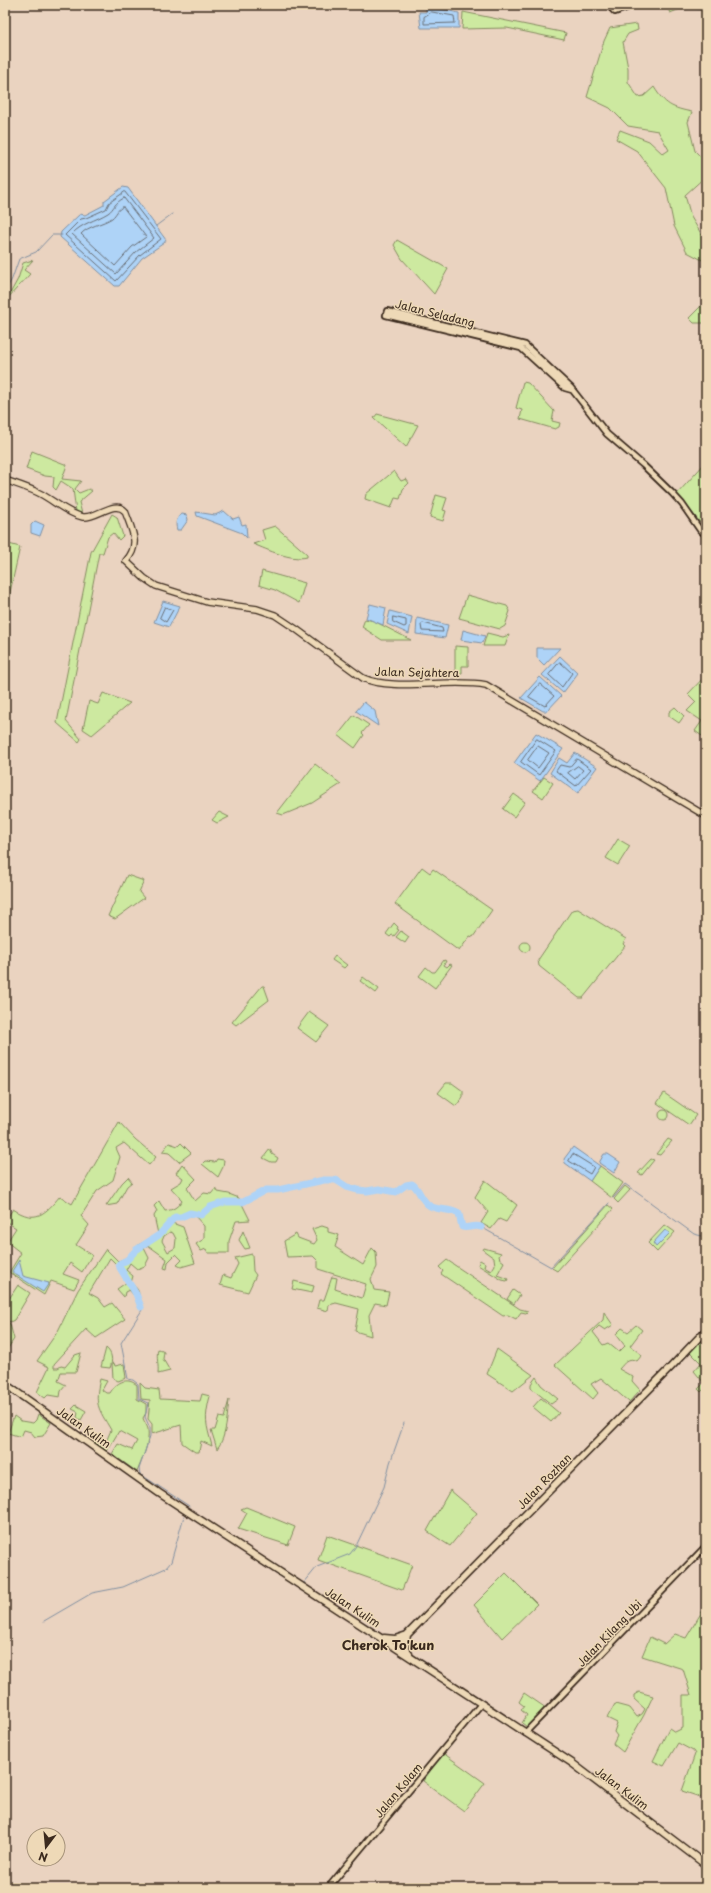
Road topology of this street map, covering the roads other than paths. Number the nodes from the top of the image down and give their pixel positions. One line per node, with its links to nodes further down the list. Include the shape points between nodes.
1 (608, 5): 2 (street, via 615,12)
2 (634, 5)
3 (572, 390): 3 (street, Jalan Seladang, via 565,388 521,348 386,315 387,310 524,344); 5 (street, Jalan Seladang, via 607,434 662,483)
4 (5, 480): 6 (main road, Jalan Sejahtera, via 31,489 81,517 94,516 115,507 122,508 135,543 134,551 126,561 156,586 207,602 275,615 370,681 486,685)
5 (706, 535)
6 (706, 816)
7 (706, 1330): 10 (main road, Jalan Rozhan)
8 (5, 1384): 11 (main road, Jalan Kulim, via 159,1493)
9 (706, 1546): 15 (street, Jalan Kilang Ubi)
10 (406, 1635): 11 (main road, via 395,1639); 12 (main road, Jalan Rozhan); 13 (main road, via 405,1649)
11 (381, 1637): 12 (main road, Jalan Kulim)
12 (395, 1646): 13 (main road, Jalan Kulim)
13 (410, 1657): 14 (main road, Jalan Kulim)
14 (481, 1704): 15 (main road, Jalan Kulim); 17 (street, Jalan Kolam)
15 (525, 1733): 16 (main road, Jalan Kulim, via 596,1780)
16 (706, 1865)
17 (328, 1888)

